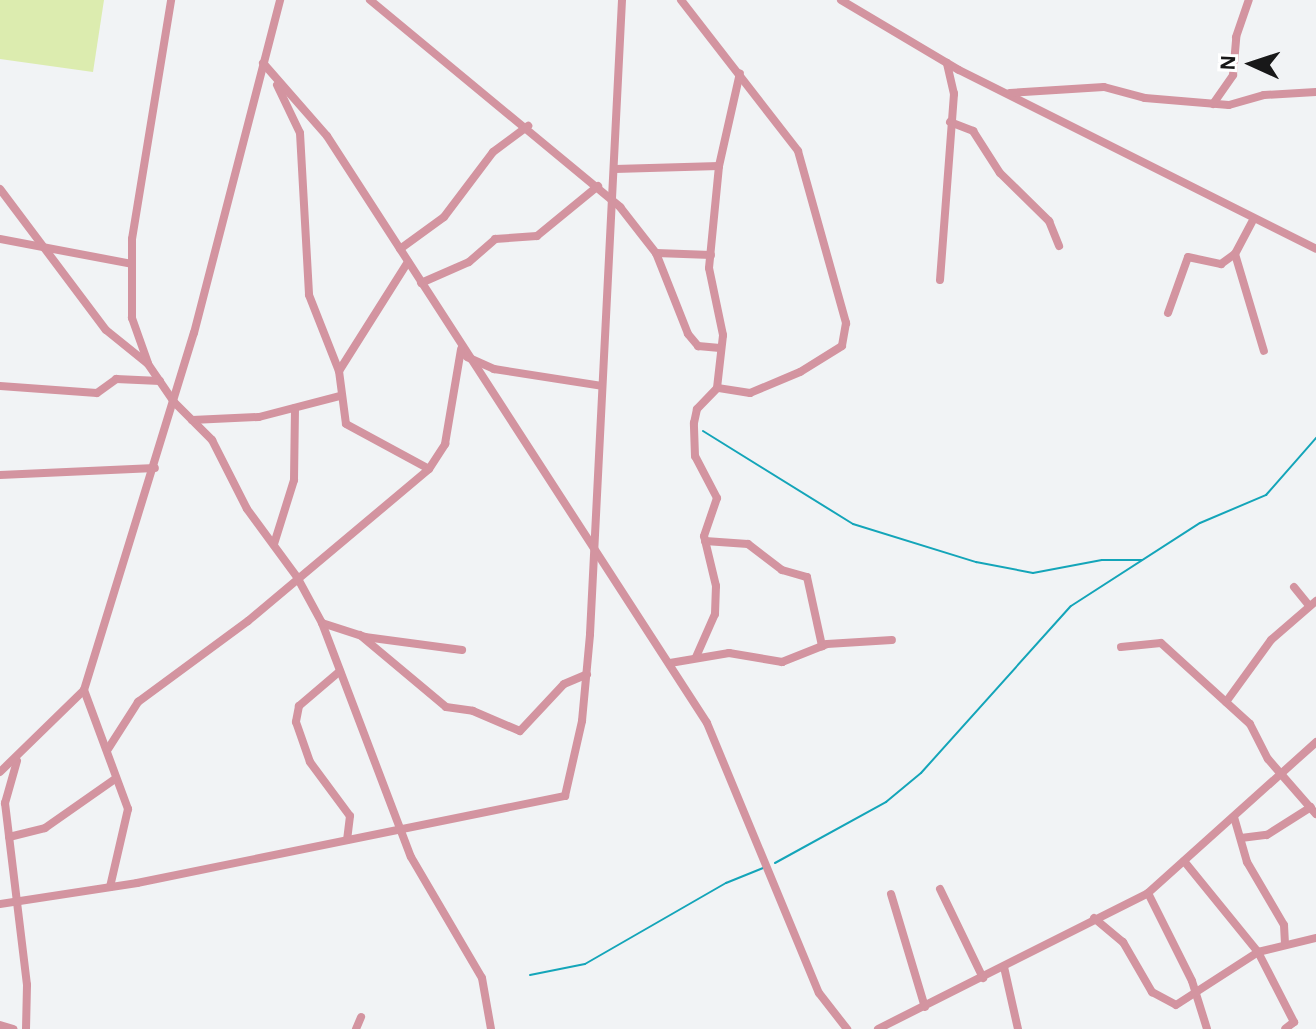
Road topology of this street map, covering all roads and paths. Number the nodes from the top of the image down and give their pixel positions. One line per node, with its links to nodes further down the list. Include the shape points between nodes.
1 (171, 0): 32 (street)
2 (280, 0): 8 (street)
3 (370, 0): 16 (street)
4 (622, 0): 18 (street)
5 (681, 0): 10 (street)
6 (841, 0): 9 (street)
7 (1249, 0): 14 (street, via 1236,37 1233,75)
8 (263, 63): 11 (street); 46 (street)
9 (947, 63): 13 (street); 15 (street, via 954,94)
10 (740, 73): 17 (street); 44 (street, via 798,151 846,331 839,350 783,380 750,393)
11 (274, 77): 26 (street, via 327,136); 40 (street, via 300,133 309,295)
12 (1316, 92): 14 (street)
13 (1006, 93): 14 (street, via 1104,87); 22 (street, via 1189,182)
14 (1213, 104)
15 (950, 122): 24 (street, via 973,131 1000,173 1049,221); 33 (street)
16 (528, 126): 19 (street); 26 (street, via 493,152 444,217)
17 (719, 166): 18 (street); 30 (street)
18 (615, 169): 21 (street)
19 (598, 186): 21 (street); 34 (street, via 537,236 495,239 469,262)
20 (0, 189): 25 (street)
21 (613, 201): 28 (street); 43 (street)
22 (1253, 220): 27 (street); 29 (street)
23 (0, 239): 25 (street)
24 (1059, 246)
25 (44, 247): 32 (street); 39 (street, via 106,330)
26 (400, 249): 31 (street)
27 (1316, 249)
28 (656, 253): 30 (street); 36 (street, via 688,334 700,347)
29 (1235, 254): 35 (street, via 1217,265 1188,257); 37 (street)
30 (711, 255): 36 (street)
31 (408, 262): 34 (street); 40 (street)
32 (132, 264): 39 (street, via 132,318)
33 (940, 280)
34 (421, 283): 38 (street)
35 (1168, 313)
36 (720, 348): 44 (street)
37 (1264, 351)
38 (464, 353): 43 (street, via 494,369); 50 (street, via 445,444); 53 (street, via 576,527)
39 (148, 364): 41 (street)
40 (339, 371): 45 (street)
41 (160, 381): 42 (street, via 116,379 97,393); 46 (street)
42 (0, 386)
43 (602, 386): 53 (street)
44 (717, 388): 52 (street, via 697,409 694,423 695,456 717,498)
45 (340, 396): 47 (street); 50 (street, via 346,424)
46 (174, 402): 48 (street); 49 (street)
47 (295, 408): 48 (street); 54 (street, via 294,480)
48 (191, 420): 54 (street, via 212,440 247,509)
49 (155, 468): 51 (street); 68 (street)
50 (429, 469): 55 (street)
51 (0, 475)
52 (705, 541): 61 (street, via 748,544 782,570 807,577); 64 (street, via 716,606)
53 (596, 542): 65 (street); 67 (street)
54 (274, 544): 55 (street)
55 (297, 577): 58 (street); 71 (street, via 138,702)
56 (1294, 587): 57 (street)
57 (1312, 602): 69 (street)
58 (322, 623): 59 (street); 66 (street)
59 (360, 635): 63 (street); 67 (street, via 446,707 473,711 520,731 564,684)
60 (892, 640): 61 (street)
61 (822, 646): 64 (street, via 782,662 729,653)
62 (1121, 647): 69 (street, via 1157,641)
63 (462, 650)
64 (696, 657): 65 (street)
65 (670, 663): 105 (street, via 716,741 819,993)
66 (340, 671): 80 (street); 83 (street, via 299,706 296,722 310,762 350,816)
67 (587, 674): 80 (street, via 562,799)
68 (84, 690): 71 (street); 72 (street)
69 (1226, 702): 74 (street, via 1256,731)
70 (1316, 742): 74 (street)
71 (108, 749): 75 (street)
72 (17, 760): 73 (street); 77 (street)
73 (0, 772)
74 (1283, 775): 78 (street); 79 (street)
75 (115, 779): 81 (street, via 45,828); 85 (street, via 127,816)
76 (0, 792): 77 (street)
77 (5, 803): 81 (street)
78 (1314, 811): 82 (street, via 1267,835)
79 (1234, 817): 82 (street); 84 (street)
80 (400, 831): 83 (street); 104 (street, via 431,894 478,967)
81 (9, 837): 89 (street)
82 (1241, 838): 93 (street, via 1251,872 1284,925)
83 (347, 840): 85 (street)
84 (1184, 861): 87 (street); 94 (street)
85 (110, 887): 89 (street)
86 (940, 889): 96 (street)
87 (1148, 893): 91 (street); 97 (street)
88 (891, 894): 98 (street)
89 (15, 901): 90 (street); 102 (street, via 27,985)
90 (0, 904)
91 (1094, 918): 95 (street); 97 (street, via 1123,942 1154,994 1176,1005)
92 (1316, 938): 93 (street)
93 (1285, 945): 94 (street)
94 (1258, 952): 97 (street); 109 (street, via 1294,1022)
95 (1004, 967): 96 (street); 107 (street)
96 (983, 978): 98 (street)
97 (1196, 996): 108 (street)
98 (925, 1007): 106 (street)
99 (361, 1017): 103 (street)
100 (0, 1025): 101 (street)
101 (13, 1029)
102 (26, 1029)
103 (356, 1029)
104 (491, 1029)
105 (847, 1029)
106 (878, 1029)
107 (1018, 1029)
108 (1207, 1029)
109 (1285, 1029)

